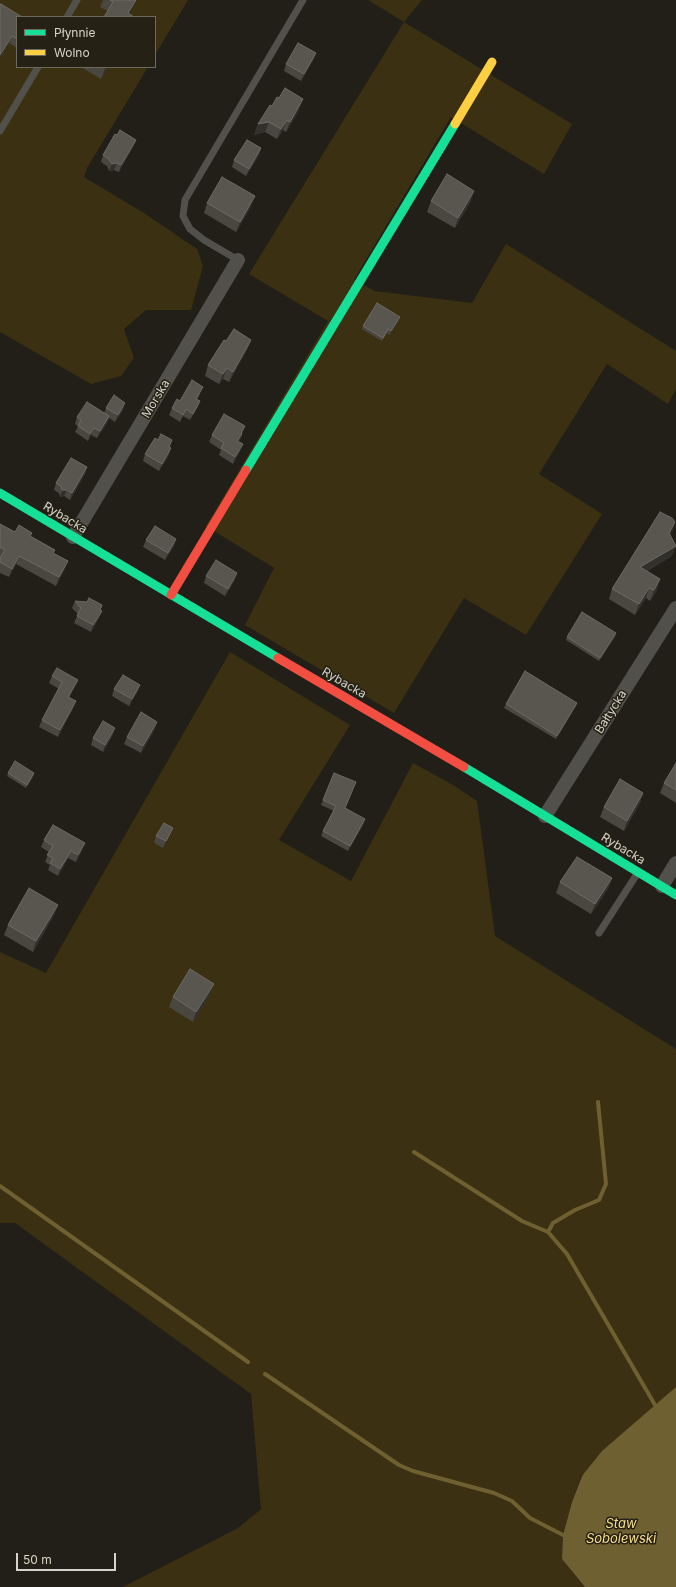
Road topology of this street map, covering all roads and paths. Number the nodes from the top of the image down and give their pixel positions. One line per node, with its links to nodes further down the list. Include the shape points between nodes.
1 (77, 0): 3 (lane)
2 (303, 0): 7 (lane, via 185,200 183,216 190,229)
3 (68, 16)
4 (492, 62): 10 (street)
5 (37, 68): 6 (lane)
6 (0, 131)
7 (238, 260): 9 (street, Morska)
8 (0, 493): 9 (street, Rybacka)
9 (73, 537): 10 (street, Rybacka)
10 (171, 595): 12 (street, Rybacka)
11 (676, 608): 12 (street, Bałtycka)
12 (545, 816): 14 (street, Rybacka)
13 (676, 864): 15 (street)
14 (638, 872): 15 (street, Rybacka); 17 (lane)
15 (662, 886): 16 (street, Rybacka)
16 (676, 895)
17 (600, 933)

